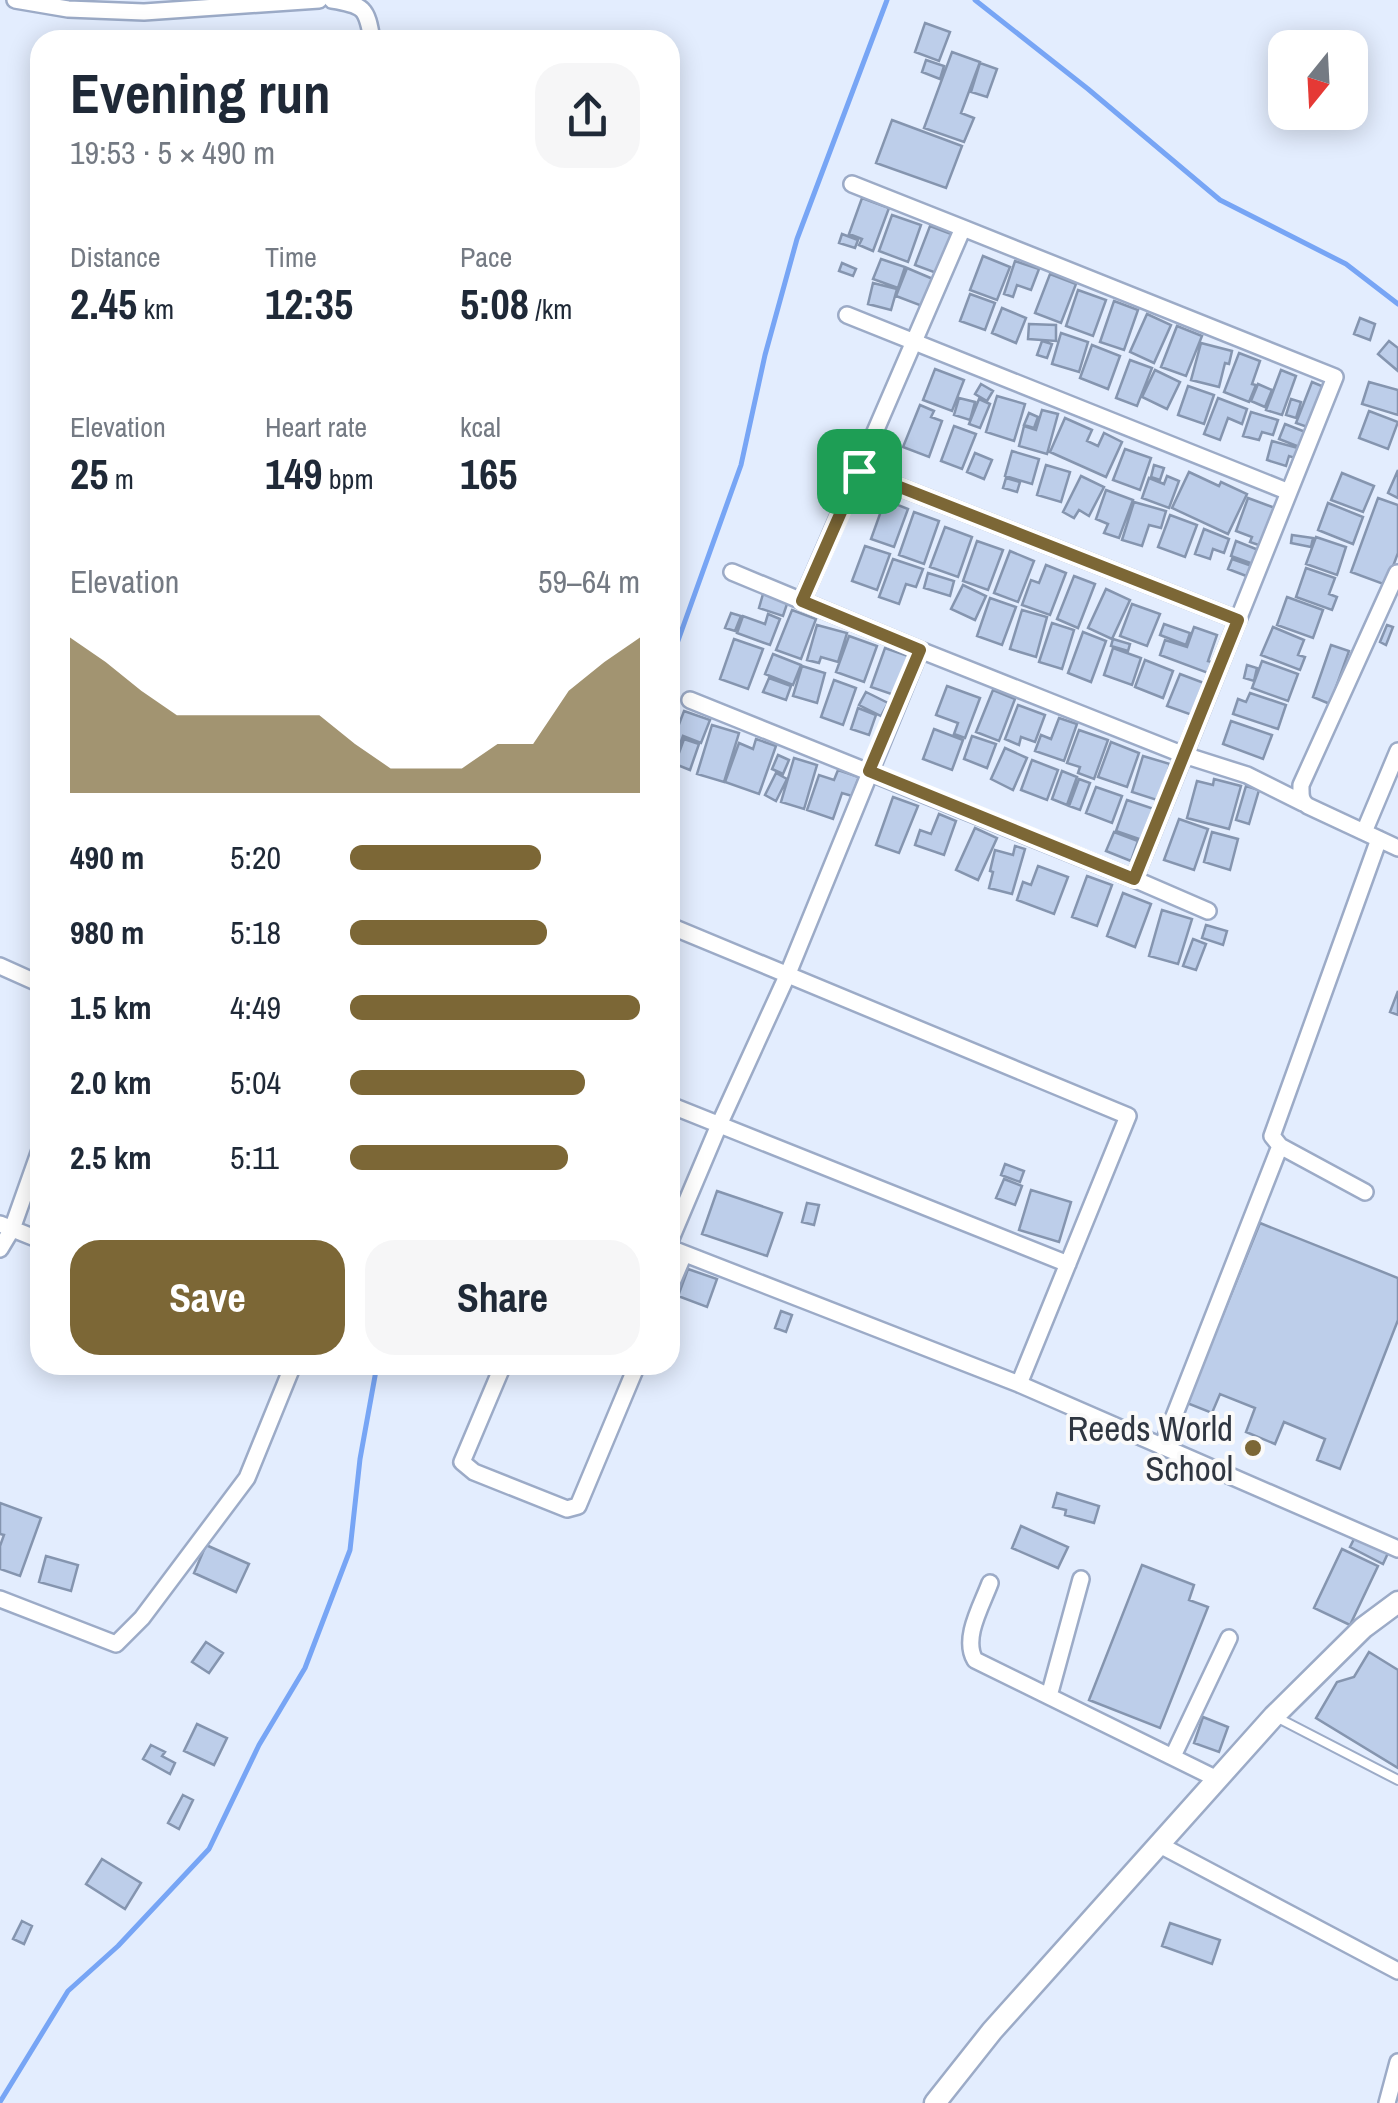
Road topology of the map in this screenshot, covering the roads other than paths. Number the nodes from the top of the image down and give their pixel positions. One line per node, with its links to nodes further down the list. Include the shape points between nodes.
1 (15, 0): 2 (street, via 144,12)
2 (320, 0)
3 (332, 0): 4 (street, via 356,4 368,14)
4 (370, 30)
5 (852, 184): 6 (street)
6 (963, 228): 8 (street); 10 (street, via 1336,376)
7 (847, 316): 8 (street)
8 (914, 343): 9 (street); 10 (street)
9 (859, 471): 13 (street); 14 (street)
10 (1289, 492): 14 (street)
11 (732, 572): 13 (street)
12 (1396, 573): 20 (street, via 1301,784)
13 (802, 601): 15 (street)
14 (1238, 620): 18 (street)
15 (920, 650): 18 (street); 19 (street)
16 (690, 700): 19 (street)
17 (1398, 750): 21 (street)
18 (1184, 755): 20 (street); 23 (street)
19 (869, 771): 23 (street); 27 (street)
20 (1303, 802): 21 (street)
21 (1372, 836): 22 (street); 31 (street, via 1275,1124 1272,1136)
22 (1398, 848)
23 (1134, 879): 24 (street)
24 (1208, 911)
25 (680, 930): 27 (street)
26 (0, 966): 28 (street)
27 (787, 976): 30 (street); 39 (street, via 1128,1116)
28 (30, 980)
29 (680, 1109): 30 (street)
30 (719, 1125): 35 (street); 39 (street)
31 (1280, 1146): 33 (street); 44 (street)
32 (30, 1172): 34 (street)
33 (1365, 1192)
34 (6, 1226): 36 (street); 37 (street)
35 (680, 1234)
36 (30, 1236)
37 (0, 1250)
38 (680, 1250): 43 (street)
39 (1068, 1264): 43 (street)
40 (289, 1375): 48 (street, via 247,1478 116,1644)
41 (499, 1375): 42 (street, via 462,1462 566,1509 578,1506)
42 (634, 1375)
43 (1020, 1384): 44 (street)
44 (1162, 1447): 45 (street)
45 (1398, 1549)
46 (1080, 1580): 51 (street)
47 (990, 1583): 51 (street, via 971,1652)
48 (0, 1600)
49 (1398, 1602): 52 (street)
50 (1229, 1638): 53 (street)
51 (1049, 1696): 53 (street)
52 (1274, 1716): 54 (street); 55 (lane)
53 (1173, 1756): 54 (street)
54 (1218, 1780): 56 (street)
55 (1398, 1780)
56 (1158, 1844): 57 (street); 59 (street)
57 (1398, 1972)
58 (1398, 2062): 60 (street)
59 (937, 2102)
60 (1388, 2103)

